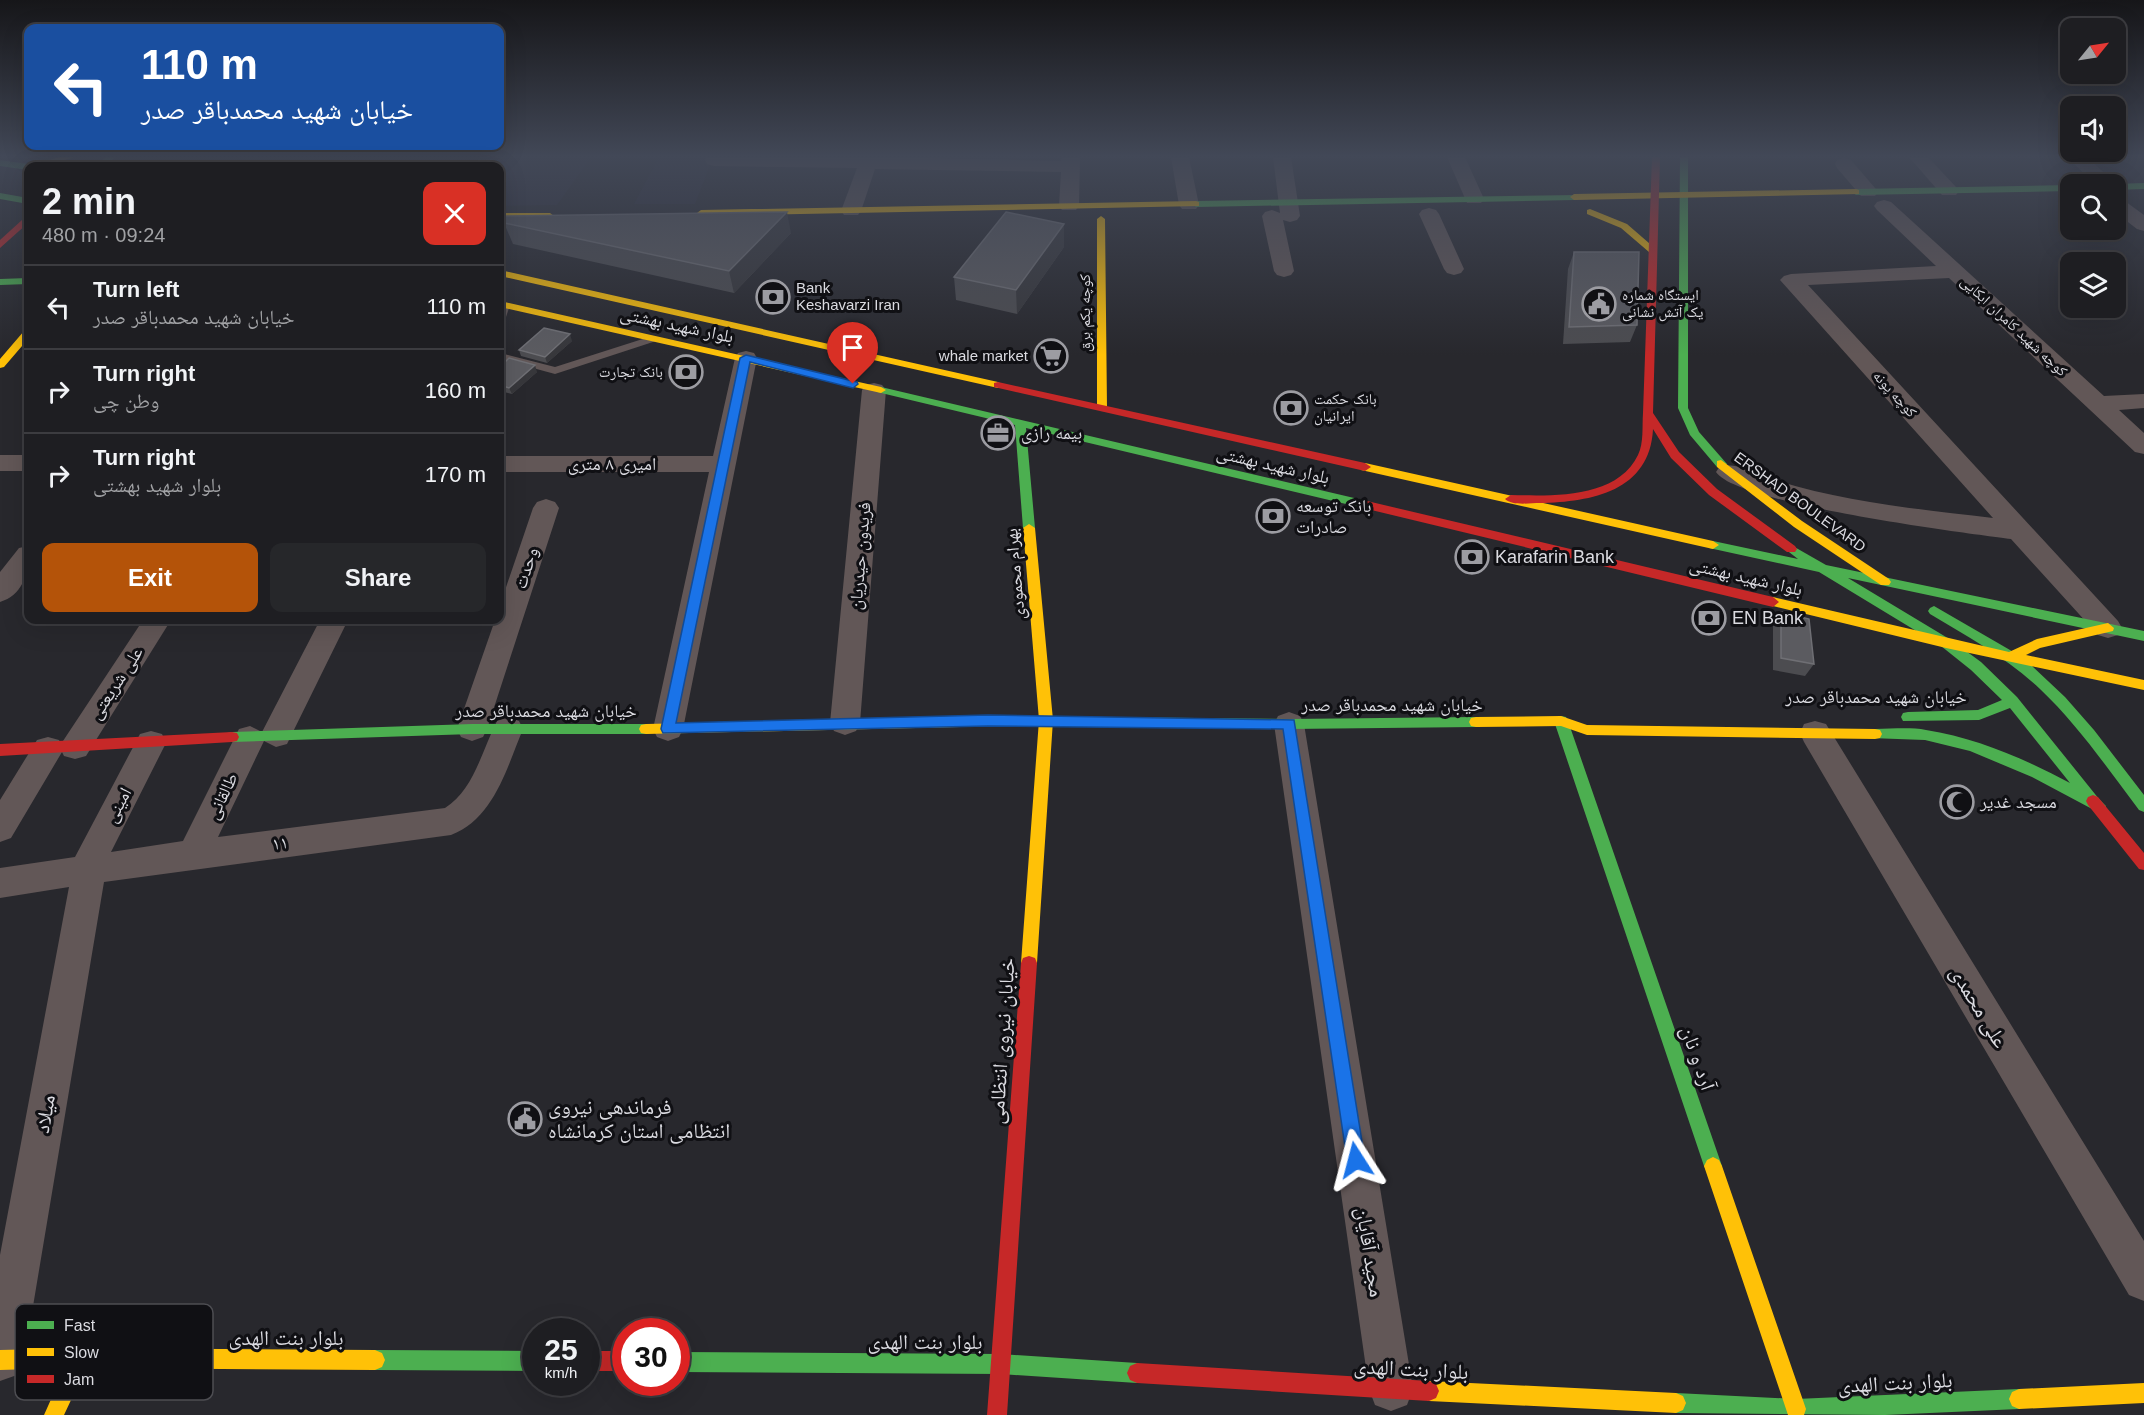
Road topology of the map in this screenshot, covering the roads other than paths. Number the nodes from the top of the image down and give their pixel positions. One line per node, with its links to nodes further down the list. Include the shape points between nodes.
1 (24, 223): 11 (main road)
2 (1101, 223): 29 (main road, کوچه یکم برق)
3 (1283, 223): 14 (street)
4 (1433, 223): 13 (street)
5 (1621, 223): 12 (main road)
6 (1662, 223): 12 (main road, ERSHAD BOULEVARD)
7 (1667, 223): 20 (main road, ERSHAD BOULEVARD)
8 (1899, 223): 15 (street, کوچه شهید کامران ابکایی)
9 (554, 227): 10 (main road)
10 (511, 229)
11 (0, 245)
12 (1652, 250): 20 (main road, ERSHAD BOULEVARD)
13 (1454, 269)
14 (1284, 271)
15 (1953, 271): 28 (street, کوچه شهید کامران ابکایی); 41 (street, کوچه پونه, via 1791,280)
16 (504, 273): 29 (main road, بلوار شهید بهشتی)
17 (24, 281): 18 (main road)
18 (0, 282)
19 (504, 305): 22 (main road, بلوار شهید بهشتی)
20 (1668, 319): 30 (main road, ERSHAD BOULEVARD); 37 (main road, ERSHAD BOULEVARD, via 1683,408 1694,434)
21 (24, 338): 25 (main road)
22 (652, 339): 23 (lane, via 555,371); 24 (main road, بلوار شهید بهشتی)
23 (504, 357)
24 (746, 358): 26 (main road, بلوار شهید بهشتی); 36 (street)
25 (0, 365)
26 (874, 390): 31 (main road, بلوار شهید بهشتی); 59 (street, فریدون حیدریان)
27 (2144, 401): 28 (street)
28 (2098, 404): 32 (street, کوچه شهید کامران ابکایی)
29 (1101, 408): 38 (main road, بلوار شهید بهشتی)
30 (1648, 413): 38 (main road, ERSHAD BOULEVARD, via 1643,457 1616,484 1585,495); 44 (main road, via 1675,455 1713,492)
31 (1020, 424): 51 (main road, بلوار شهید بهشتی, via 1647,567); 57 (main road, بهرام محمودی)
32 (2144, 446)
33 (0, 463): 34 (street)
34 (24, 463)
35 (504, 464): 36 (street, امیری ۸ متری)
36 (725, 464): 63 (street)
37 (1728, 472): 41 (street, via 1760,485 1880,513); 45 (main road, ERSHAD BOULEVARD)
38 (1511, 500): 40 (main road, بلوار شهید بهشتی)
39 (546, 508): 61 (street, وحدت)
40 (1649, 530): 42 (main road); 44 (main road, بلوار شهید بهشتی)
41 (2021, 531): 49 (street, کوچه پونه)
42 (1655, 544)
43 (24, 560): 46 (street)
44 (1821, 569): 45 (main road, بلوار شهید بهشتی); 51 (main road)
45 (1886, 583): 49 (main road, بلوار شهید بهشتی); 52 (main road, ERSHAD BOULEVARD)
46 (0, 592)
47 (154, 624): 67 (street, علی شریعتی)
48 (332, 624): 65 (street, طالقانی)
49 (2108, 628): 50 (main road, بلوار شهید بهشتی); 52 (main road, via 2037,644)
50 (2144, 636)
51 (1946, 643): 52 (main road, بلوار شهید بهشتی); 54 (main road)
52 (2010, 657): 53 (main road, بلوار شهید بهشتی); 54 (main road); 70 (main road, via 2067,710)
53 (2144, 685)
54 (2012, 701): 56 (main road, خیابان شهید محمدباقر صدر, via 1979,715); 69 (main road)
55 (1579, 712): 58 (main road, خیابان شهید محمدباقر صدر)
56 (1899, 717)
57 (1046, 720): 59 (main road, خیابان شهید محمدباقر صدر); 60 (main road, خیابان شهید محمدباقر صدر); 81 (main road, خیابان نیروی انتظامی)
58 (1561, 721): 60 (main road, خیابان شهید محمدباقر صدر); 64 (main road, خیابان شهید محمدباقر صدر, via 1587,730); 85 (main road, آرد و نان)
59 (845, 723): 63 (main road, خیابان شهید محمدباقر صدر)
60 (1289, 724): 82 (street, مجید آقایان)
61 (472, 729): 62 (main road, خیابان شهید محمدباقر صدر); 65 (main road, خیابان شهید محمدباقر صدر)
62 (508, 729): 63 (main road, خیابان شهید محمدباقر صدر); 72 (street, ۱۱, via 473,805 451,821)
63 (668, 729)
64 (1815, 733): 69 (main road, خیابان شهید محمدباقر صدر, via 1946,738 2058,783); 76 (street, علی محمدی)
65 (263, 736): 66 (main road, خیابان شهید محمدباقر صدر); 72 (street, طالقانی)
66 (151, 743): 67 (main road, خیابان شهید محمدباقر صدر); 74 (street, امینی)
67 (61, 748): 68 (main road, خیابان شهید محمدباقر صدر); 71 (street, علی شریعتی)
68 (0, 750)
69 (2098, 806): 73 (main road)
70 (2144, 806)
71 (0, 828)
72 (193, 854): 74 (street, ۱۱)
73 (2144, 864)
74 (89, 868): 75 (street, ۱۱); 78 (street, میلاد)
75 (0, 883)
76 (2144, 1280)
77 (213, 1359): 79 (main road, بلوار بنت الهدی)
78 (1, 1360)
79 (522, 1361)
80 (690, 1362): 81 (main road, بلوار بنت الهدی)
81 (1001, 1364): 82 (main road, بلوار بنت الهدی); 87 (main road, خیابان نیروی انتظامی)
82 (1391, 1389): 85 (main road, بلوار بنت الهدی)
83 (2144, 1393): 85 (main road, بلوار بنت الهدی)
84 (61, 1400): 86 (main road)
85 (1796, 1409)
86 (54, 1415)
87 (997, 1415)

